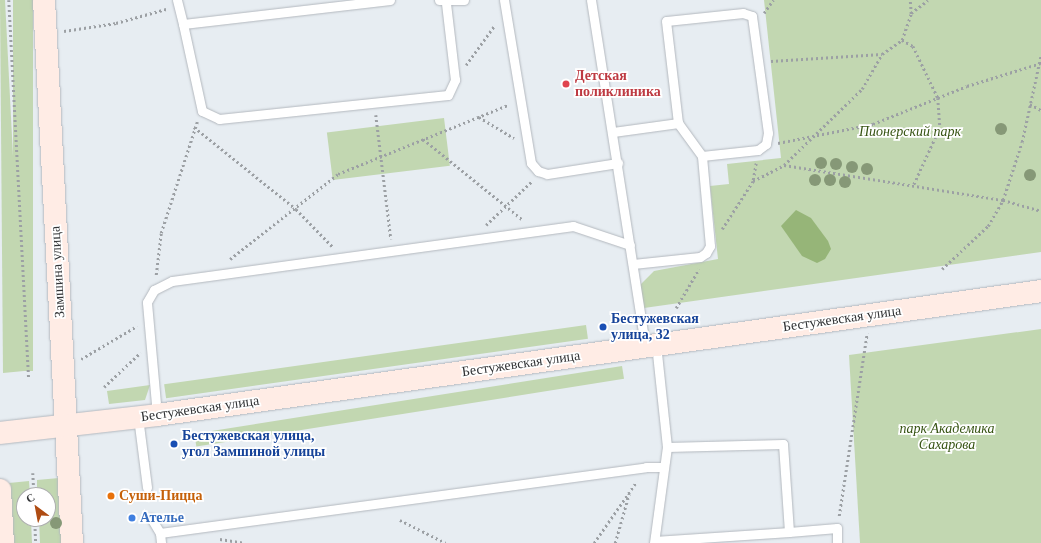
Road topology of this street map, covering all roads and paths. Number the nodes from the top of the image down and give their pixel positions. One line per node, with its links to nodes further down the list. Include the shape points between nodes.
1 (8, 0): 63 (path)
2 (44, 0): 66 (street, Замшина улица)
3 (390, 0): 12 (lane)
4 (464, 0): 8 (lane)
5 (591, 0): 29 (lane)
6 (910, 0): 11 (path)
7 (928, 0): 11 (path)
8 (442, 1): 19 (lane)
9 (178, 3): 12 (lane); 13 (path, via 116,23)
10 (505, 5): 19 (path); 21 (lane)
11 (911, 14): 14 (path)
12 (183, 24): 25 (lane)
13 (58, 32)
14 (902, 40): 15 (path); 20 (path, via 913,46)
15 (882, 54): 17 (path); 30 (path, via 862,89)
16 (1041, 55): 18 (path)
17 (759, 62): 27 (lane, via 752,16 743,13 666,21); 32 (lane)
18 (1040, 64): 20 (path); 23 (path)
19 (455, 80): 22 (lane, via 448,95 440,98)
20 (938, 98): 30 (path, via 873,124); 41 (path, via 940,128)
21 (520, 100): 26 (path); 33 (lane)
22 (375, 104): 25 (lane, via 219,119); 35 (path)
23 (1030, 104): 24 (path); 42 (path)
24 (1041, 110)
25 (202, 111): 28 (path)
26 (478, 117): 31 (path); 33 (path)
27 (678, 123): 29 (lane); 36 (lane)
28 (194, 127): 44 (path); 55 (path, via 161,234)
29 (613, 132): 37 (lane)
30 (815, 136): 32 (path); 38 (path)
31 (423, 140): 35 (path); 43 (path)
32 (766, 144): 34 (lane)
33 (527, 145): 39 (lane, via 531,163)
34 (758, 150): 36 (lane); 40 (path)
35 (381, 156): 44 (path, via 338,174); 50 (path)
36 (702, 156): 49 (lane)
37 (618, 163): 39 (lane, via 547,174); 48 (lane)
38 (784, 165): 40 (path); 41 (path)
39 (538, 172): 43 (path, via 530,184)
40 (753, 180): 49 (path)
41 (912, 187): 42 (path)
42 (1003, 200): 45 (path); 53 (path, via 988,226)
43 (506, 206): 46 (path); 47 (path, via 486,224)
44 (296, 209): 51 (path); 54 (path)
45 (1041, 211)
46 (537, 231): 47 (lane); 48 (lane, via 574,226)
47 (483, 239): 50 (lane)
48 (630, 245): 52 (lane)
49 (708, 249): 52 (lane, via 700,257); 57 (path)
50 (392, 251): 51 (lane)
51 (344, 258): 54 (lane)
52 (633, 264): 61 (lane)
53 (942, 269)
54 (209, 276): 55 (lane, via 172,281)
55 (154, 290): 59 (lane, via 147,302)
56 (1041, 291): 58 (street, Бестужевская улица)
57 (676, 308)
58 (869, 315): 61 (street, Бестужевская улица); 79 (path)
59 (147, 318): 60 (lane); 62 (path)
60 (150, 344): 64 (path); 65 (lane)
61 (651, 345): 65 (street, Бестужевская улица); 68 (lane)
62 (75, 362)
63 (29, 378)
64 (104, 387)
65 (147, 416): 66 (street, Бестужевская улица); 73 (lane)
66 (66, 426): 67 (street, Бестужевская улица); 86 (street, Замшина улица)
67 (0, 433)
68 (667, 446): 70 (lane); 80 (lane, via 783,444)
69 (646, 467): 70 (lane); 75 (path); 81 (lane)
70 (664, 467): 83 (lane)
71 (33, 473): 72 (path)
72 (34, 487)
73 (147, 487)
74 (0, 490): 84 (street)
75 (630, 492): 89 (path); 90 (path)
76 (151, 518): 81 (lane)
77 (400, 520): 88 (path)
78 (35, 527): 85 (path)
79 (837, 528): 80 (lane); 91 (lane)
80 (789, 532): 82 (lane)
81 (160, 533): 87 (lane)
82 (740, 539): 83 (lane)
83 (654, 542)
84 (3, 543)
85 (36, 543)
86 (72, 543)
87 (161, 543)
88 (446, 543)
89 (594, 543)
90 (614, 543)
91 (837, 543)

